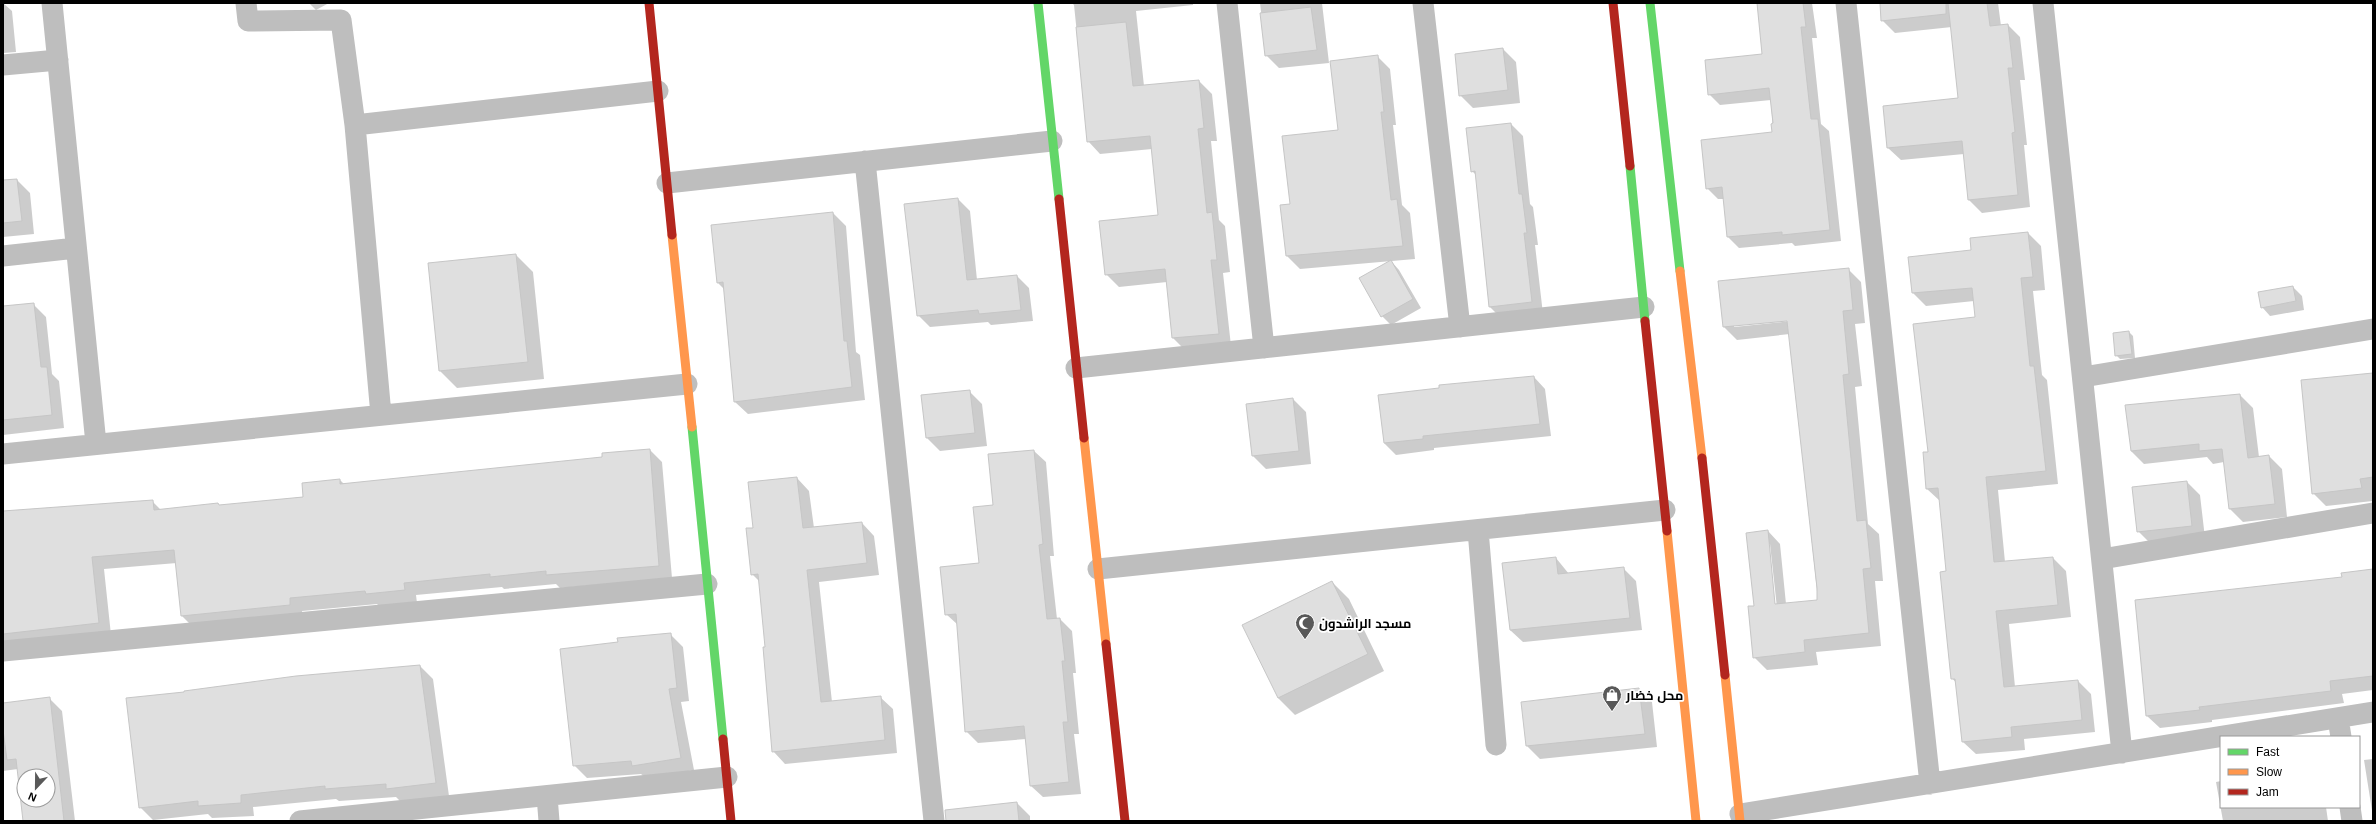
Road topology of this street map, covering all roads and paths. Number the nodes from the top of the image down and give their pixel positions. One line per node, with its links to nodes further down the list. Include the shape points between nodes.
1 (52, 3): 11 (street)
2 (246, 3): 14 (street, via 248,21 341,20)
3 (649, 3): 13 (street)
4 (1038, 3): 15 (street)
5 (1227, 3): 23 (street)
6 (1423, 3): 21 (street)
7 (1613, 3): 20 (street)
8 (1650, 3): 47 (street)
9 (1846, 3): 44 (street)
10 (2043, 3): 25 (street)
11 (58, 60): 12 (street); 18 (street)
12 (3, 65)
13 (658, 91): 14 (street); 17 (street)
14 (355, 125): 27 (street)
15 (1052, 141): 16 (street); 24 (street)
16 (864, 161): 17 (street); 51 (street)
17 (667, 183): 26 (street)
18 (76, 248): 19 (street); 28 (street)
19 (3, 256)
20 (1644, 307): 21 (street); 30 (street)
21 (1460, 327): 23 (street)
22 (2373, 329): 25 (street)
23 (1264, 348): 24 (street)
24 (1076, 368): 34 (street)
25 (2083, 377): 33 (street)
26 (687, 384): 27 (street); 35 (street)
27 (381, 415): 28 (street)
28 (96, 444): 29 (street)
29 (3, 454)
30 (1665, 510): 32 (street); 53 (street)
31 (2373, 513): 33 (street)
32 (1478, 530): 34 (street); 41 (street)
33 (2102, 559): 42 (street)
34 (1098, 569): 52 (street)
35 (707, 584): 36 (street); 43 (street)
36 (3, 651)
37 (2373, 712): 38 (street)
38 (2339, 728): 39 (street)
39 (2270, 736)
40 (2220, 742): 42 (street)
41 (1496, 745)
42 (2122, 753): 44 (street)
43 (726, 777): 45 (street); 50 (street)
44 (1930, 784): 47 (street)
45 (547, 796): 48 (street); 49 (street)
46 (2350, 808): 54 (street)
47 (1740, 818)
48 (300, 821)
49 (549, 821)
50 (731, 821)
51 (934, 821)
52 (1125, 821)
53 (1696, 821)
54 (2352, 821)

